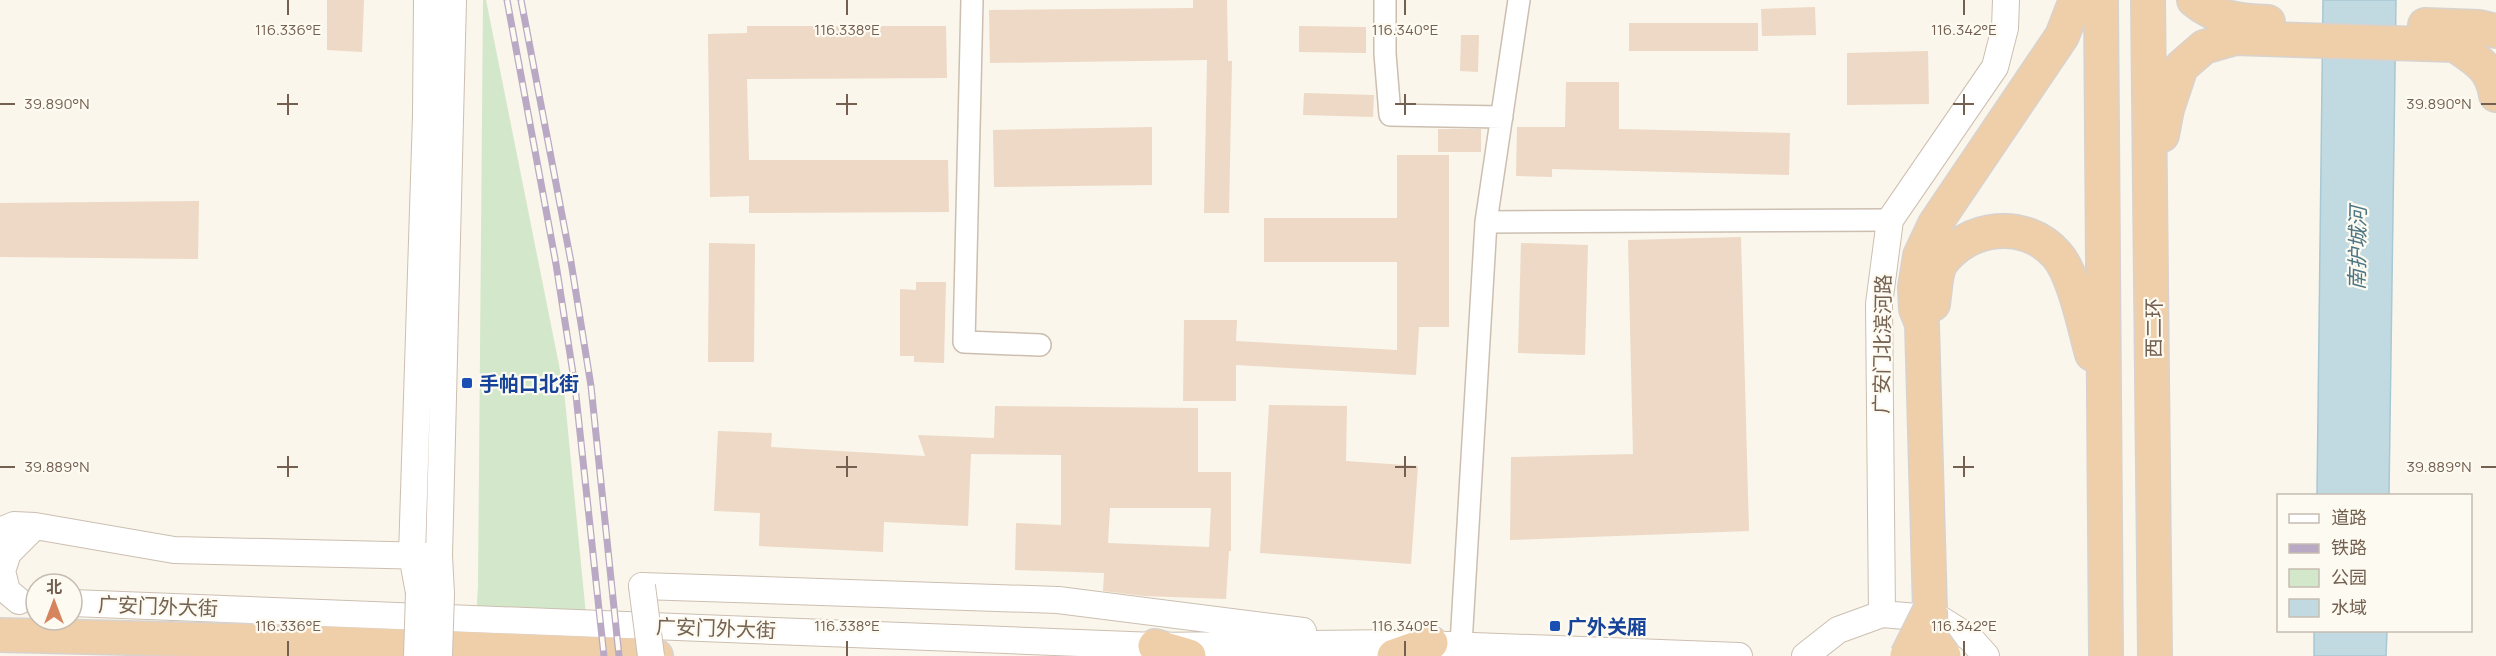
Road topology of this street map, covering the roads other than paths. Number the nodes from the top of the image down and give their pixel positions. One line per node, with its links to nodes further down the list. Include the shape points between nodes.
1 (427, 0): 24 (street)
2 (453, 0): 25 (street)
3 (972, 0): 20 (street, via 964,342)
4 (1384, 0): 15 (street, via 1390,116)
5 (1519, 0): 15 (street)
6 (2006, 0): 16 (street, 广安门北滨河路, via 2005,28 1995,67)
7 (2076, 0): 19 (highway, via 2062,36 1935,224 1920,256 1915,287 1916,309)
8 (2101, 0): 21 (highway)
9 (2148, 0): 18 (highway, 西二环)
10 (2194, 0): 11 (highway, via 2219,16)
11 (2283, 31): 12 (highway); 18 (highway, via 2204,47 2181,67 2167,109 2156,164)
12 (2469, 32): 13 (highway, via 2491,41); 14 (highway, via 2494,81)
13 (2496, 48)
14 (2496, 95)
15 (1502, 117): 17 (street)
16 (1890, 220): 17 (street); 30 (street, 广安门北滨河路, via 1880,304)
17 (1486, 222): 32 (street)
18 (2152, 247): 47 (highway, 西二环)
19 (1922, 324): 21 (highway, via 1933,303 1940,265 1965,239 1989,231 2014,231 2057,255 2076,293); 29 (highway)
20 (1040, 345)
21 (2104, 396): 46 (highway)
22 (35, 526): 23 (street, via 14,525); 24 (street, via 174,550); 27 (street, via 8,553 3,571 7,591)
23 (0, 531)
24 (412, 555): 25 (street); 26 (street)
25 (439, 556): 26 (street)
26 (430, 594): 35 (street, bridge); 36 (street, bridge)
27 (18, 600)
28 (84, 603): 33 (street, 广安门外大街)
29 (1930, 610): 43 (highway, bridge); 44 (highway, bridge, via 1931,638)
30 (1882, 614): 42 (street, via 1838,630); 45 (street, via 1940,619 1970,638)
31 (0, 635): 38 (highway, 广安门外大街)
32 (1446, 644): 34 (highway); 40 (street)
33 (1155, 646): 34 (street, 广安门外大街); 39 (highway)
34 (1394, 649): 37 (street, bridge, via 1058,600 642,586)
35 (417, 656)
36 (439, 656)
37 (651, 656)
38 (656, 656)
39 (1189, 656)
40 (1724, 656): 41 (street)
41 (1739, 656)
42 (1805, 656)
43 (1907, 656)
44 (1944, 656)
45 (1986, 656)
46 (2106, 656)
47 (2156, 656)

